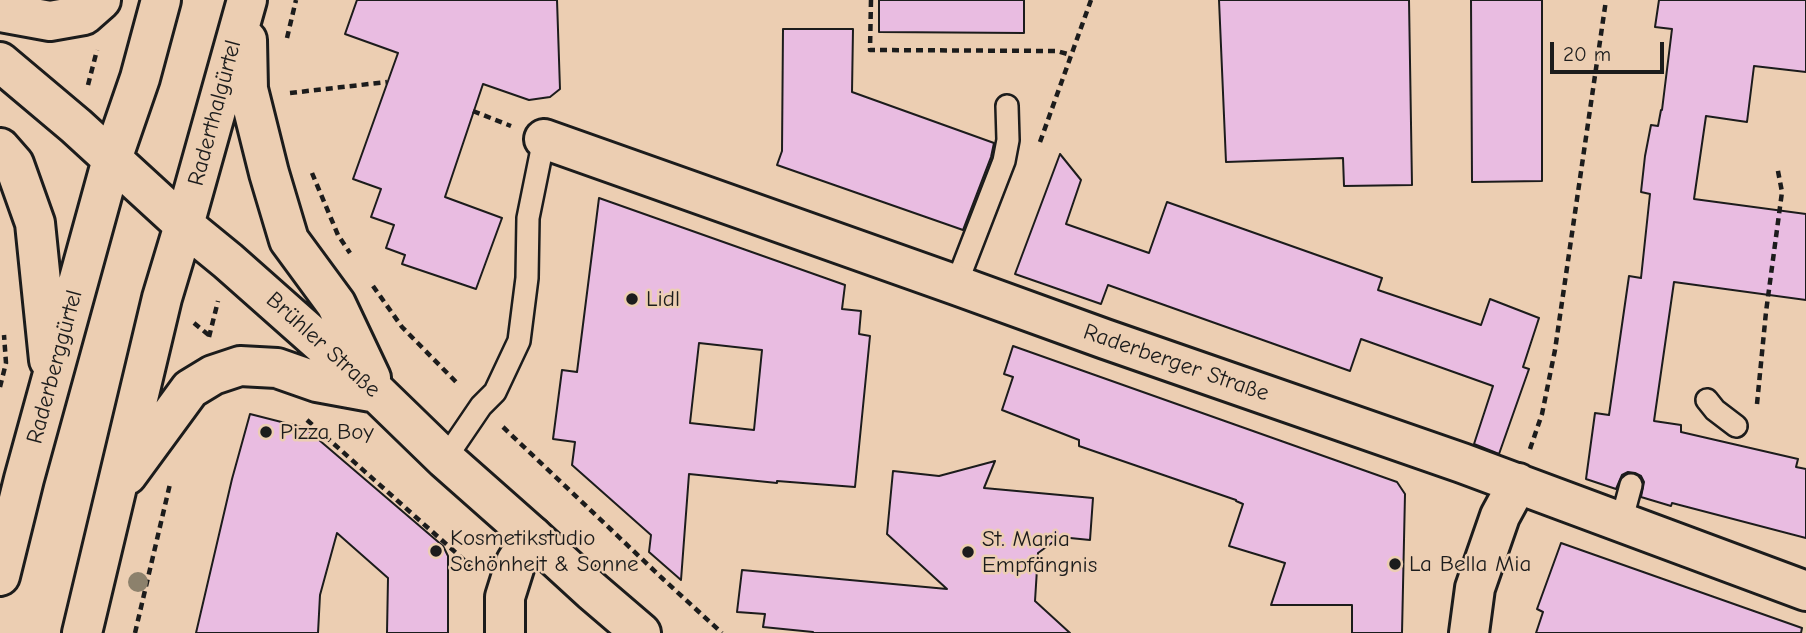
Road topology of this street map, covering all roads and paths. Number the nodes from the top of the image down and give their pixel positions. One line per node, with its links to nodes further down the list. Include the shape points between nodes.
1 (101, 0): 7 (street, via 84,15 50,21)
2 (161, 0): 18 (street)
3 (296, 0): 8 (path)
4 (871, 0): 9 (path, via 870,50 1057,51)
5 (1606, 0): 35 (path, via 1555,350 1542,414)
6 (246, 1): 21 (street, Raderthalgürtel); 28 (street, via 248,89 289,240 336,304)
7 (0, 12)
8 (286, 46)
9 (1071, 55)
10 (0, 62): 18 (street, Brühler Straße)
11 (289, 81): 13 (path)
12 (387, 82): 13 (path)
13 (290, 93): 14 (path)
14 (293, 105)
15 (1007, 106): 24 (lane, via 1004,161)
16 (544, 139): 24 (street, Raderberger Straße); 31 (lane, via 528,218 519,341 495,392)
17 (0, 148): 26 (street, via 14,164 35,223)
18 (112, 159): 21 (street, Brühler Straße); 26 (street, Raderberggürtel)
19 (307, 162): 22 (path, via 338,235)
20 (1777, 166): 30 (path, via 1782,192)
21 (184, 225): 28 (street, Brühler Straße); 37 (street)
22 (354, 258)
23 (370, 281): 31 (path, via 402,327)
24 (956, 285): 35 (street, Raderberger Straße)
25 (4, 324): 27 (path, via 6,363)
26 (51, 383): 40 (street, Raderberggürtel)
27 (0, 387)
28 (377, 393): 34 (street, Brühler Straße); 37 (street, via 317,382 277,368 240,366 213,375 190,389)
29 (1707, 400): 33 (lane)
30 (1757, 405)
31 (481, 406): 34 (lane); 45 (path)
32 (300, 413): 42 (path)
33 (1736, 426)
34 (445, 459): 39 (street, Brühler Straße)
35 (1518, 483): 38 (street, Raderberger Straße); 46 (street, via 1500,516 1475,588)
36 (1631, 485): 38 (lane)
37 (116, 491): 43 (street)
38 (1621, 522): 41 (street, Raderberger Straße)
39 (532, 536): 42 (street, via 516,562); 44 (street, Brühler Straße)
40 (0, 576)
41 (1806, 592)
42 (505, 615)
43 (82, 633)
44 (641, 633)
45 (722, 633)
46 (1469, 633)

